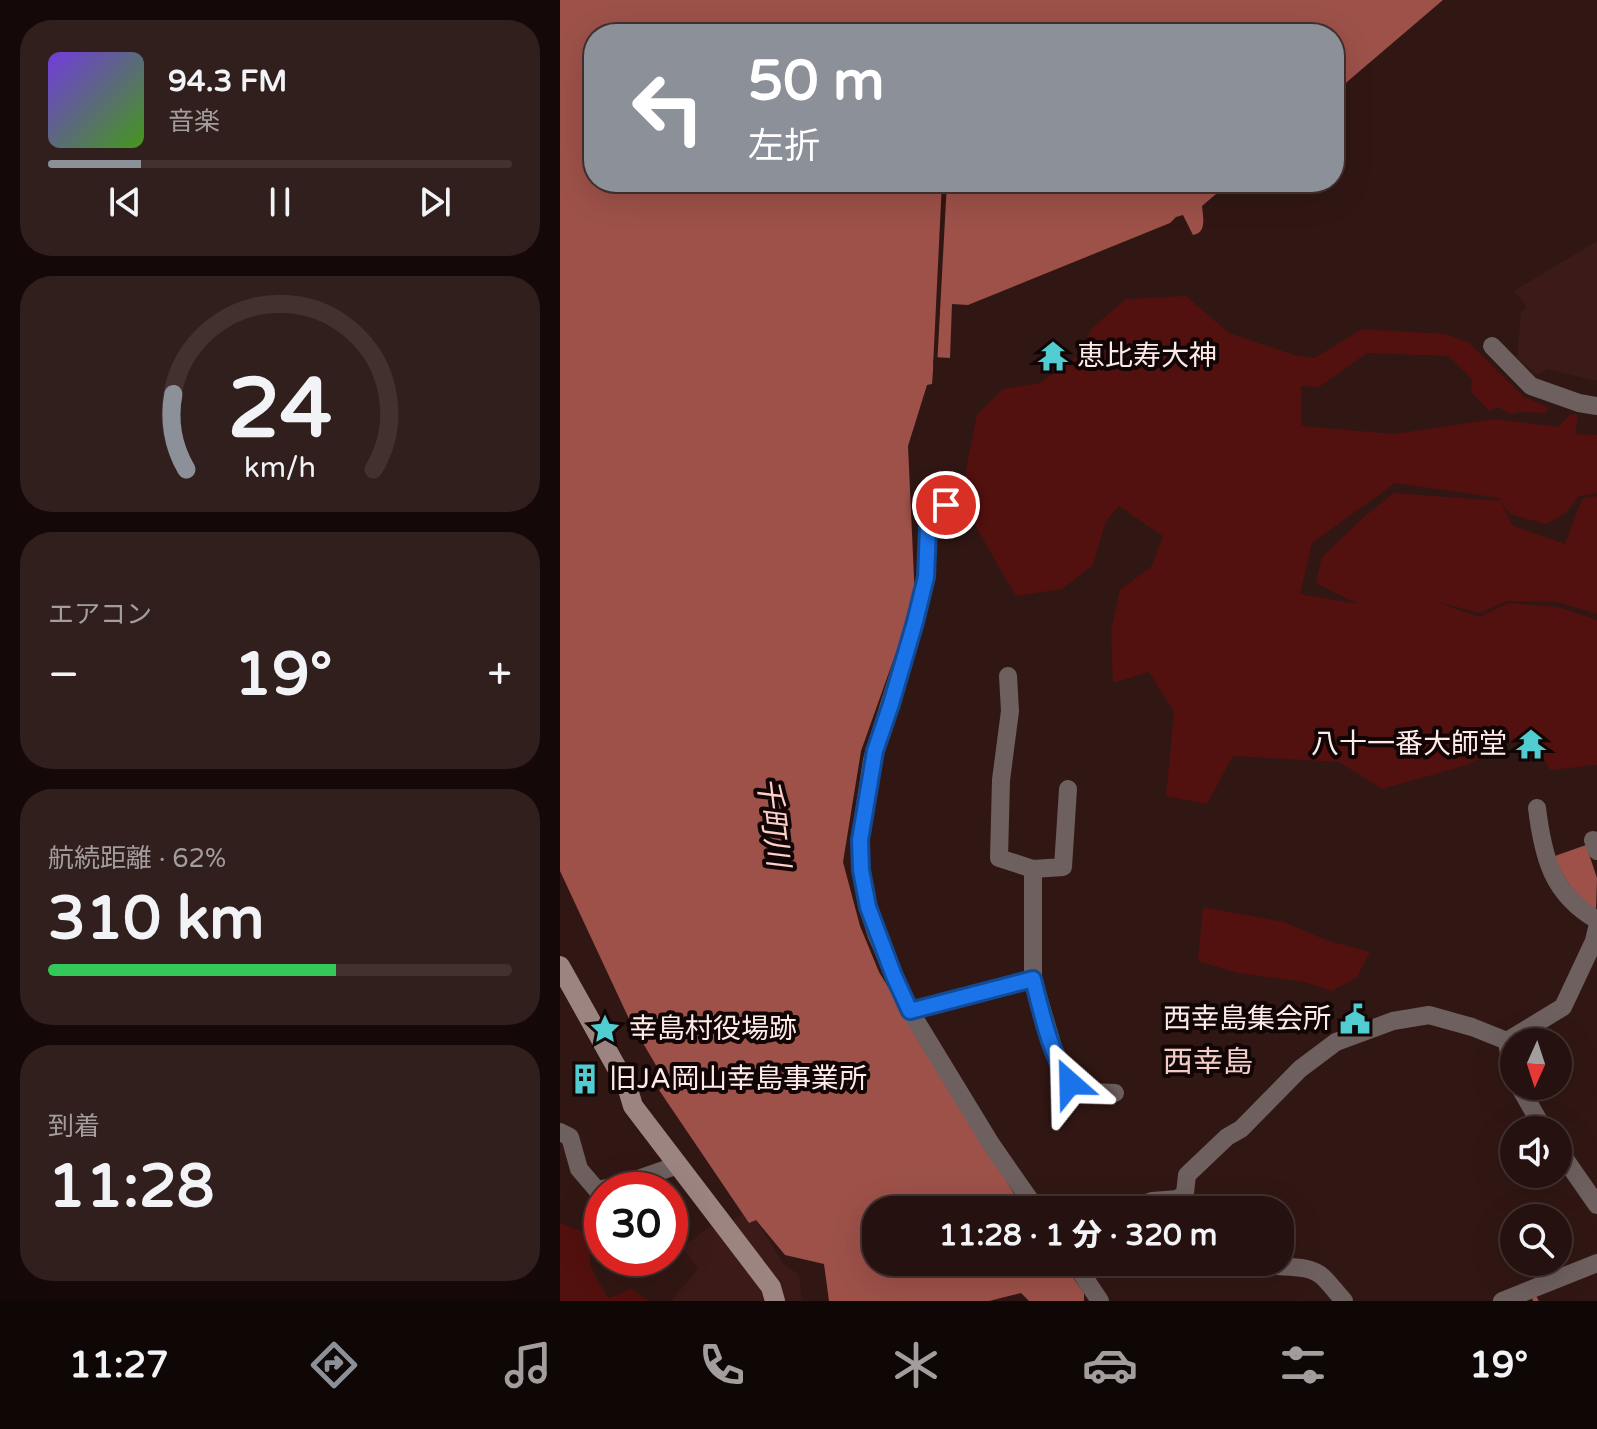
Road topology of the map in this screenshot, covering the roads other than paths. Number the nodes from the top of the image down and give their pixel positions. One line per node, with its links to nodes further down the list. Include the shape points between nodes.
1 (1492, 346): 2 (street, via 1531,386)
2 (1597, 406)
3 (946, 505): 12 (street, via 946,512 928,528 926,577 875,751 860,840 868,907)
4 (1008, 676): 7 (street, via 999,858)
5 (1068, 789): 7 (street, via 1063,867)
6 (1537, 808): 8 (street, via 1548,865 1579,910)
7 (1033, 869): 11 (street)
8 (1597, 920)
9 (1596, 937): 13 (street, via 1563,1007)
10 (560, 966): 17 (main road, via 633,1106)
11 (1033, 979): 12 (street); 15 (street, via 1070,1083 1091,1092)
12 (910, 1011): 20 (street)
13 (1528, 1028)
14 (1500, 1038): 19 (street, via 1429,1015 1393,1021 1336,1042 1187,1175)
15 (1115, 1093)
16 (560, 1132): 17 (street, via 570,1137 579,1169 597,1190)
17 (678, 1165): 28 (main road, via 771,1287)
18 (1572, 1169): 23 (street)
19 (1185, 1193): 21 (street); 22 (street)
20 (1027, 1196)
21 (1182, 1196)
22 (1187, 1196)
23 (1597, 1205)
24 (1597, 1263): 27 (street)
25 (1294, 1268): 30 (street, via 1321,1274)
26 (1083, 1276): 29 (street)
27 (1539, 1294): 31 (street)
28 (775, 1301)
29 (1100, 1301)
30 (1344, 1301)
31 (1502, 1301)

